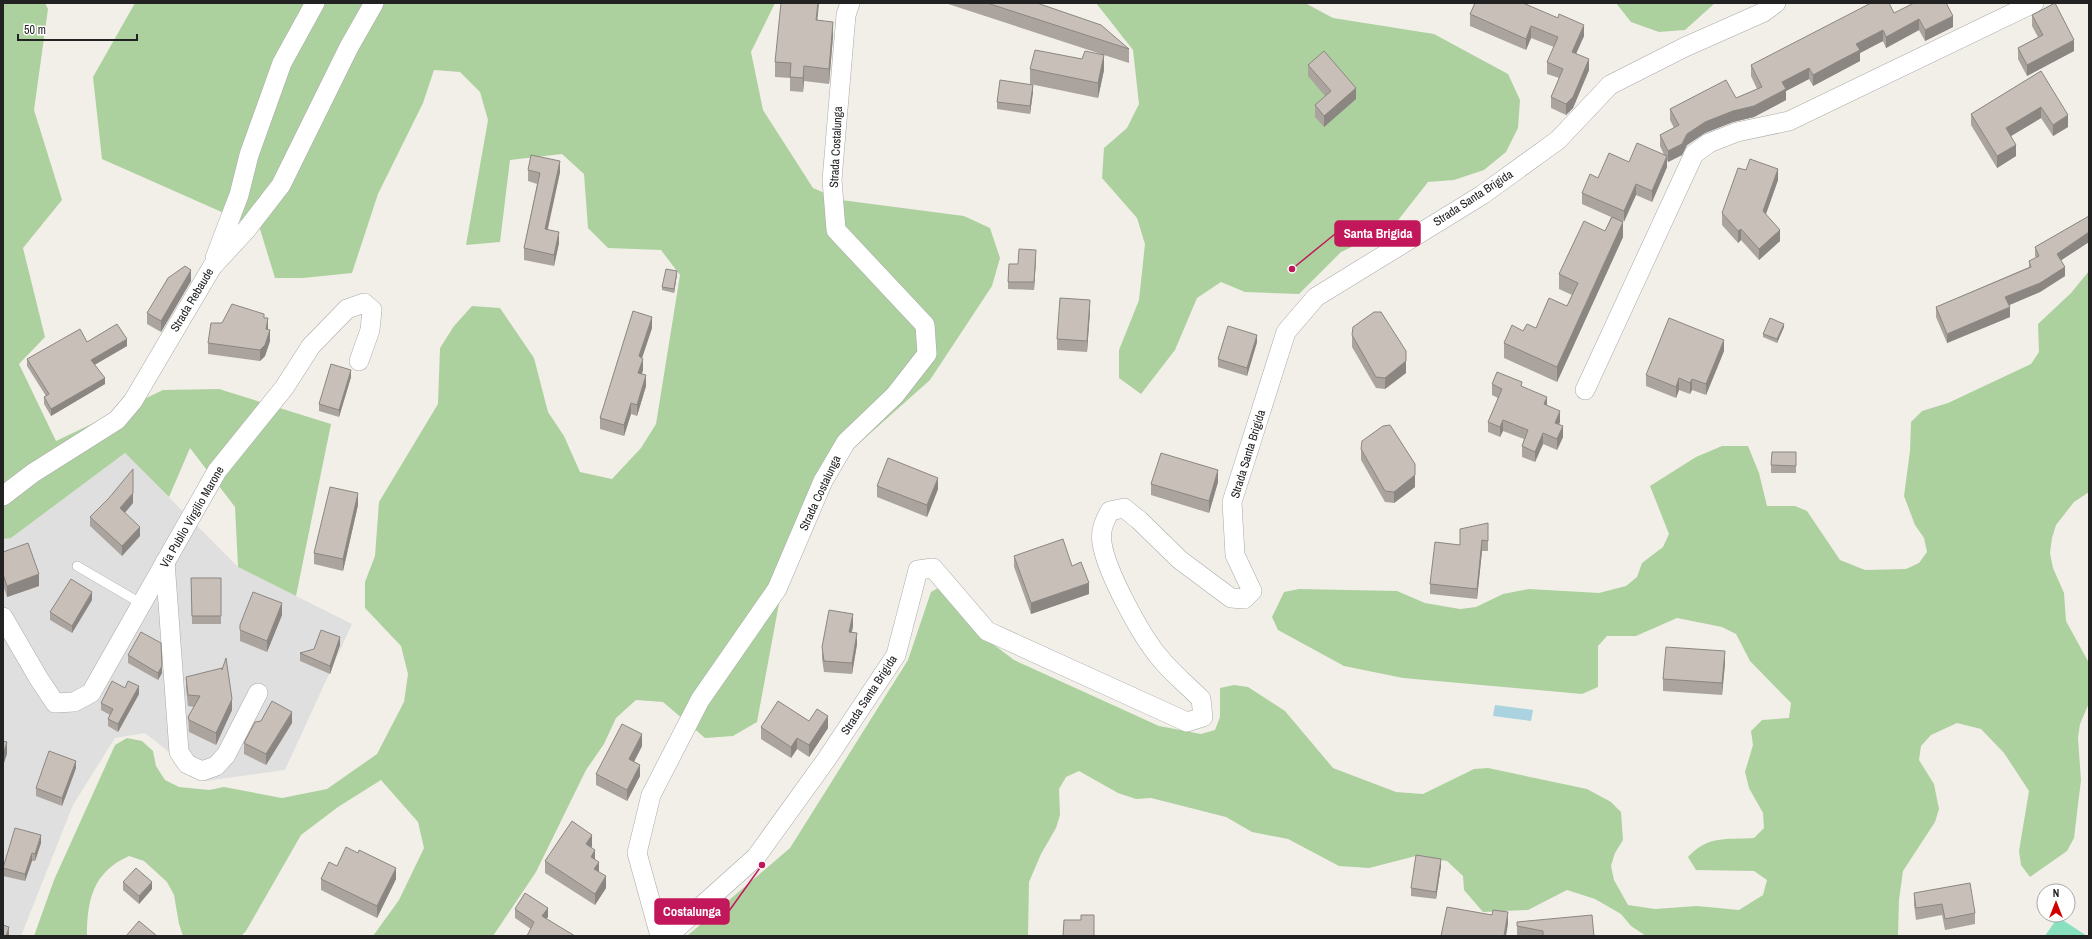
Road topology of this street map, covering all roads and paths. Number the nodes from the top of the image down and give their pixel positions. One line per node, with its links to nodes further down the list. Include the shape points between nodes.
1 (315, 3): 6 (street, via 282,63 249,155 239,195)
2 (374, 3): 6 (street, Strada Rebaude, via 349,47 281,185 248,229)
3 (850, 3): 15 (street, Strada Costalunga, via 846,15 832,180 836,230 925,325 927,354 895,395 846,442 824,481 777,589 700,700 651,794 637,853)
4 (1776, 3): 16 (street, Strada Santa Brigida, via 1764,12 1685,47 1610,85 1558,140 1482,195 1316,297 1286,332 1232,502 1235,555 1252,591 1244,600 1231,598 1180,560 1124,508 1110,511 1102,525 1102,543 1113,575 1131,614 1159,658 1202,699 1203,717 1187,722 986,631 933,568 918,570 896,655 826,760 756,857)
5 (2034, 3): 8 (street, via 1788,121 1737,132 1709,143 1694,154)
6 (212, 267): 9 (street, Strada Rebaude, via 133,401 117,420 32,473)
7 (359, 361): 10 (street, Via Publio Virgilio Marone, via 370,330 372,310 364,303 347,309 311,346 284,388 217,471)
8 (1585, 390)
9 (3, 496)
10 (166, 562): 12 (street, Via Publio Virgilio Marone); 14 (street, via 179,752 187,764 202,771 216,766 226,755)
11 (77, 566): 12 (lane)
12 (142, 604): 13 (street, Via Publio Virgilio Marone, via 91,693 74,702 55,703 38,679)
13 (3, 617)
14 (258, 693)
15 (660, 936)
16 (668, 936)

